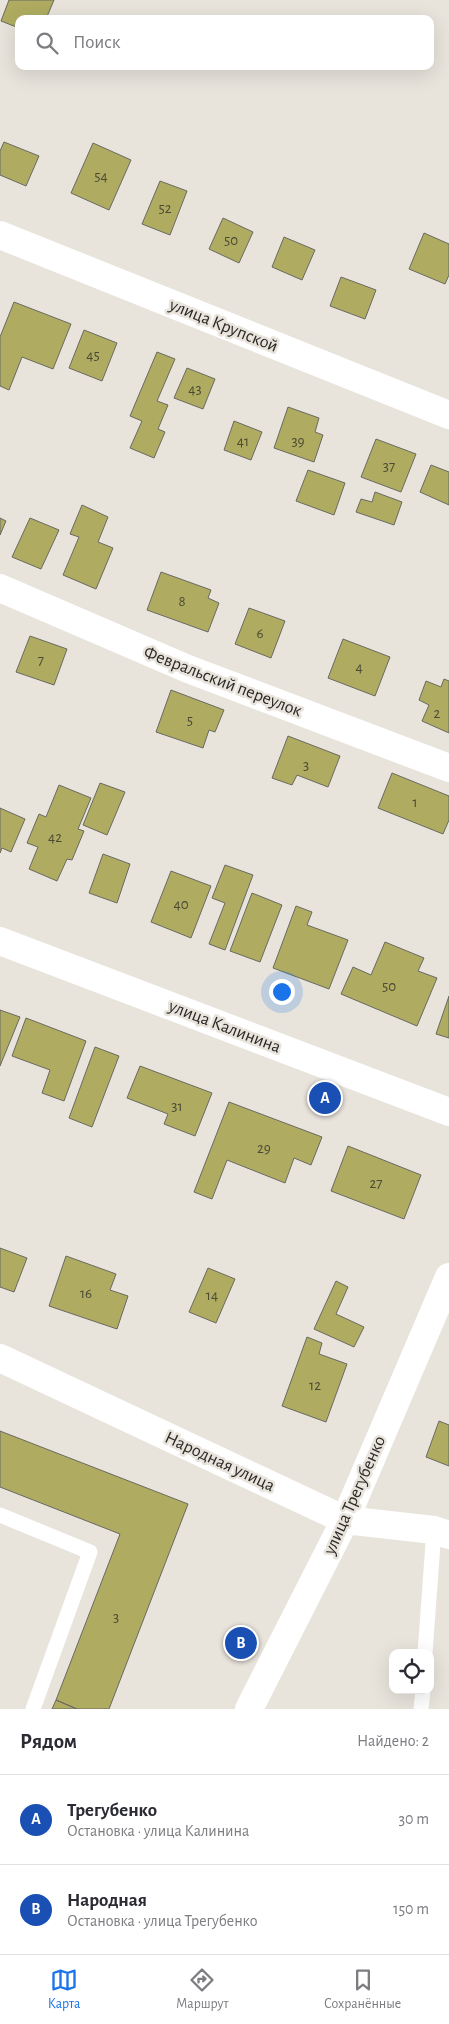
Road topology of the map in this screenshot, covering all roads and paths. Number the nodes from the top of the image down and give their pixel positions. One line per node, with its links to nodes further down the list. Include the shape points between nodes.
1 (0, 235): 2 (street, улица Крупской)
2 (449, 415)
3 (0, 588): 4 (street, Февральский переулок, via 188,669)
4 (449, 768)
5 (0, 941): 6 (street, улица Калинина)
6 (449, 1112)
7 (449, 1277): 10 (street, улица Трегубенко)
8 (0, 1358): 10 (street, Народная улица)
9 (0, 1515): 14 (lane, via 90,1552)
10 (345, 1520): 11 (street, Народная улица); 15 (street, улица Трегубенко)
11 (442, 1532): 12 (lane)
12 (427, 1649)
13 (423, 1694): 16 (lane)
14 (38, 1707)
15 (249, 1709)
16 (421, 1709)

